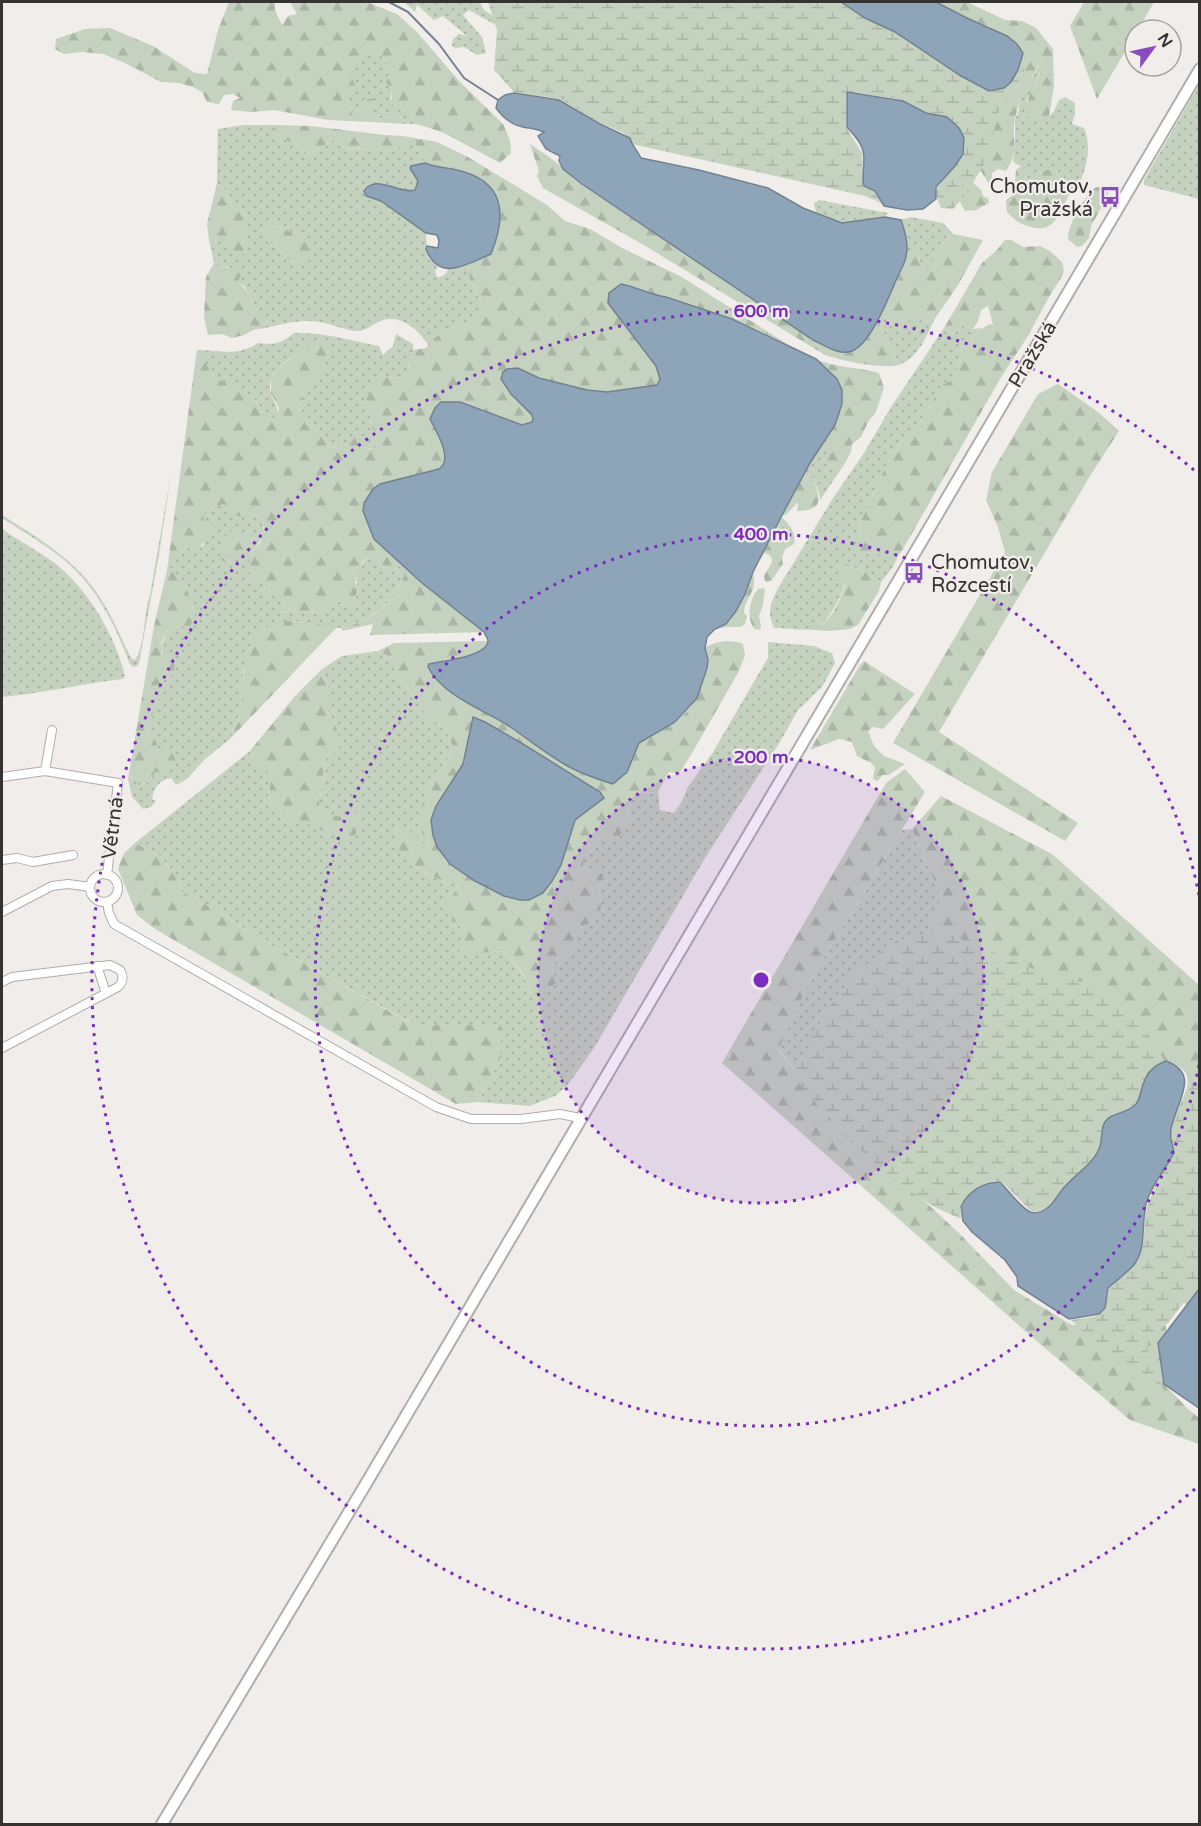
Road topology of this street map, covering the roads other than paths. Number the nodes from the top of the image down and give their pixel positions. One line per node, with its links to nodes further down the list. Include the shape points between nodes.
1 (1200, 69): 15 (main road, Pražská)
2 (51, 730): 3 (street)
3 (45, 771): 4 (street, Větrná); 7 (street, Větrná, via 118,783)
4 (2, 777)
5 (73, 855): 6 (street, via 33,862)
6 (2, 860)
7 (107, 875): 8 (street, via 96,877); 9 (street, via 117,887 116,894)
8 (90, 887): 9 (street, via 93,897); 10 (street, via 52,886)
9 (107, 902): 15 (street, via 114,924 436,1107 471,1119 560,1114)
10 (2, 912)
11 (97, 966): 12 (street, via 12,977); 13 (street); 13 (street, via 114,966 122,973 123,981)
12 (2, 982)
13 (105, 993): 14 (street)
14 (2, 1048)
15 (580, 1118): 16 (main road, Pražská)
16 (162, 1824)

